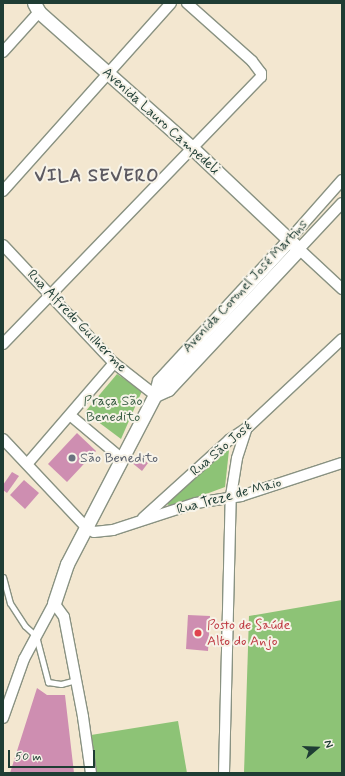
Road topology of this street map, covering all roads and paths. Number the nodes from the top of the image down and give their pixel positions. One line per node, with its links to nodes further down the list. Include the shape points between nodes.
1 (171, 3): 5 (street)
2 (187, 3): 6 (street, via 238,48 261,73 252,88)
3 (37, 8): 4 (street); 5 (street, Avenida Lauro Campedeli)
4 (3, 52)
5 (109, 72): 6 (street, Avenida Lauro Campedeli); 8 (street)
6 (191, 147): 10 (street, Avenida Lauro Campedeli); 14 (street)
7 (342, 180): 10 (street, Avenida Coronel José Martins)
8 (3, 191)
9 (342, 203): 12 (street, Avenida Coronel José Martins)
10 (289, 240): 12 (street, Avenida Lauro Campedeli); 18 (street, Avenida Coronel José Martins, via 177,359 159,381)
11 (3, 244): 14 (street, Rua Alfredo Guilherme)
12 (299, 249): 13 (street); 18 (street, Avenida Coronel José Martins, via 168,389)
13 (342, 289)
14 (51, 295): 16 (street); 17 (street, Rua Alfredo Guilherme)
15 (342, 339): 20 (street, Rua São José)
16 (3, 344)
17 (114, 363): 18 (street, Rua Alfredo Guilherme); 19 (street)
18 (155, 395): 22 (street, Avenida Coronel José Martins)
19 (71, 416): 22 (street); 23 (street)
20 (246, 428): 25 (street); 26 (street, Rua São José, via 229,440)
21 (3, 439): 23 (street)
22 (121, 458): 27 (street, Avenida Coronel José Martins)
23 (28, 463): 27 (street)
24 (342, 463): 25 (street, Rua Treze de Maio, via 241,496)
25 (230, 496): 26 (street, Rua Treze de Maio, via 196,503); 34 (street)
26 (139, 521): 27 (street, Rua São José, via 104,532 94,532)
27 (86, 527): 29 (street, Avenida Coronel José Martins, via 60,579)
28 (3, 577): 30 (lane, via 10,603 25,626)
29 (54, 603): 30 (street); 31 (street, via 64,618)
30 (36, 636): 31 (lane, via 48,682 61,684); 32 (street)
31 (76, 680): 33 (street)
32 (3, 718)
33 (90, 773)
34 (224, 773)

